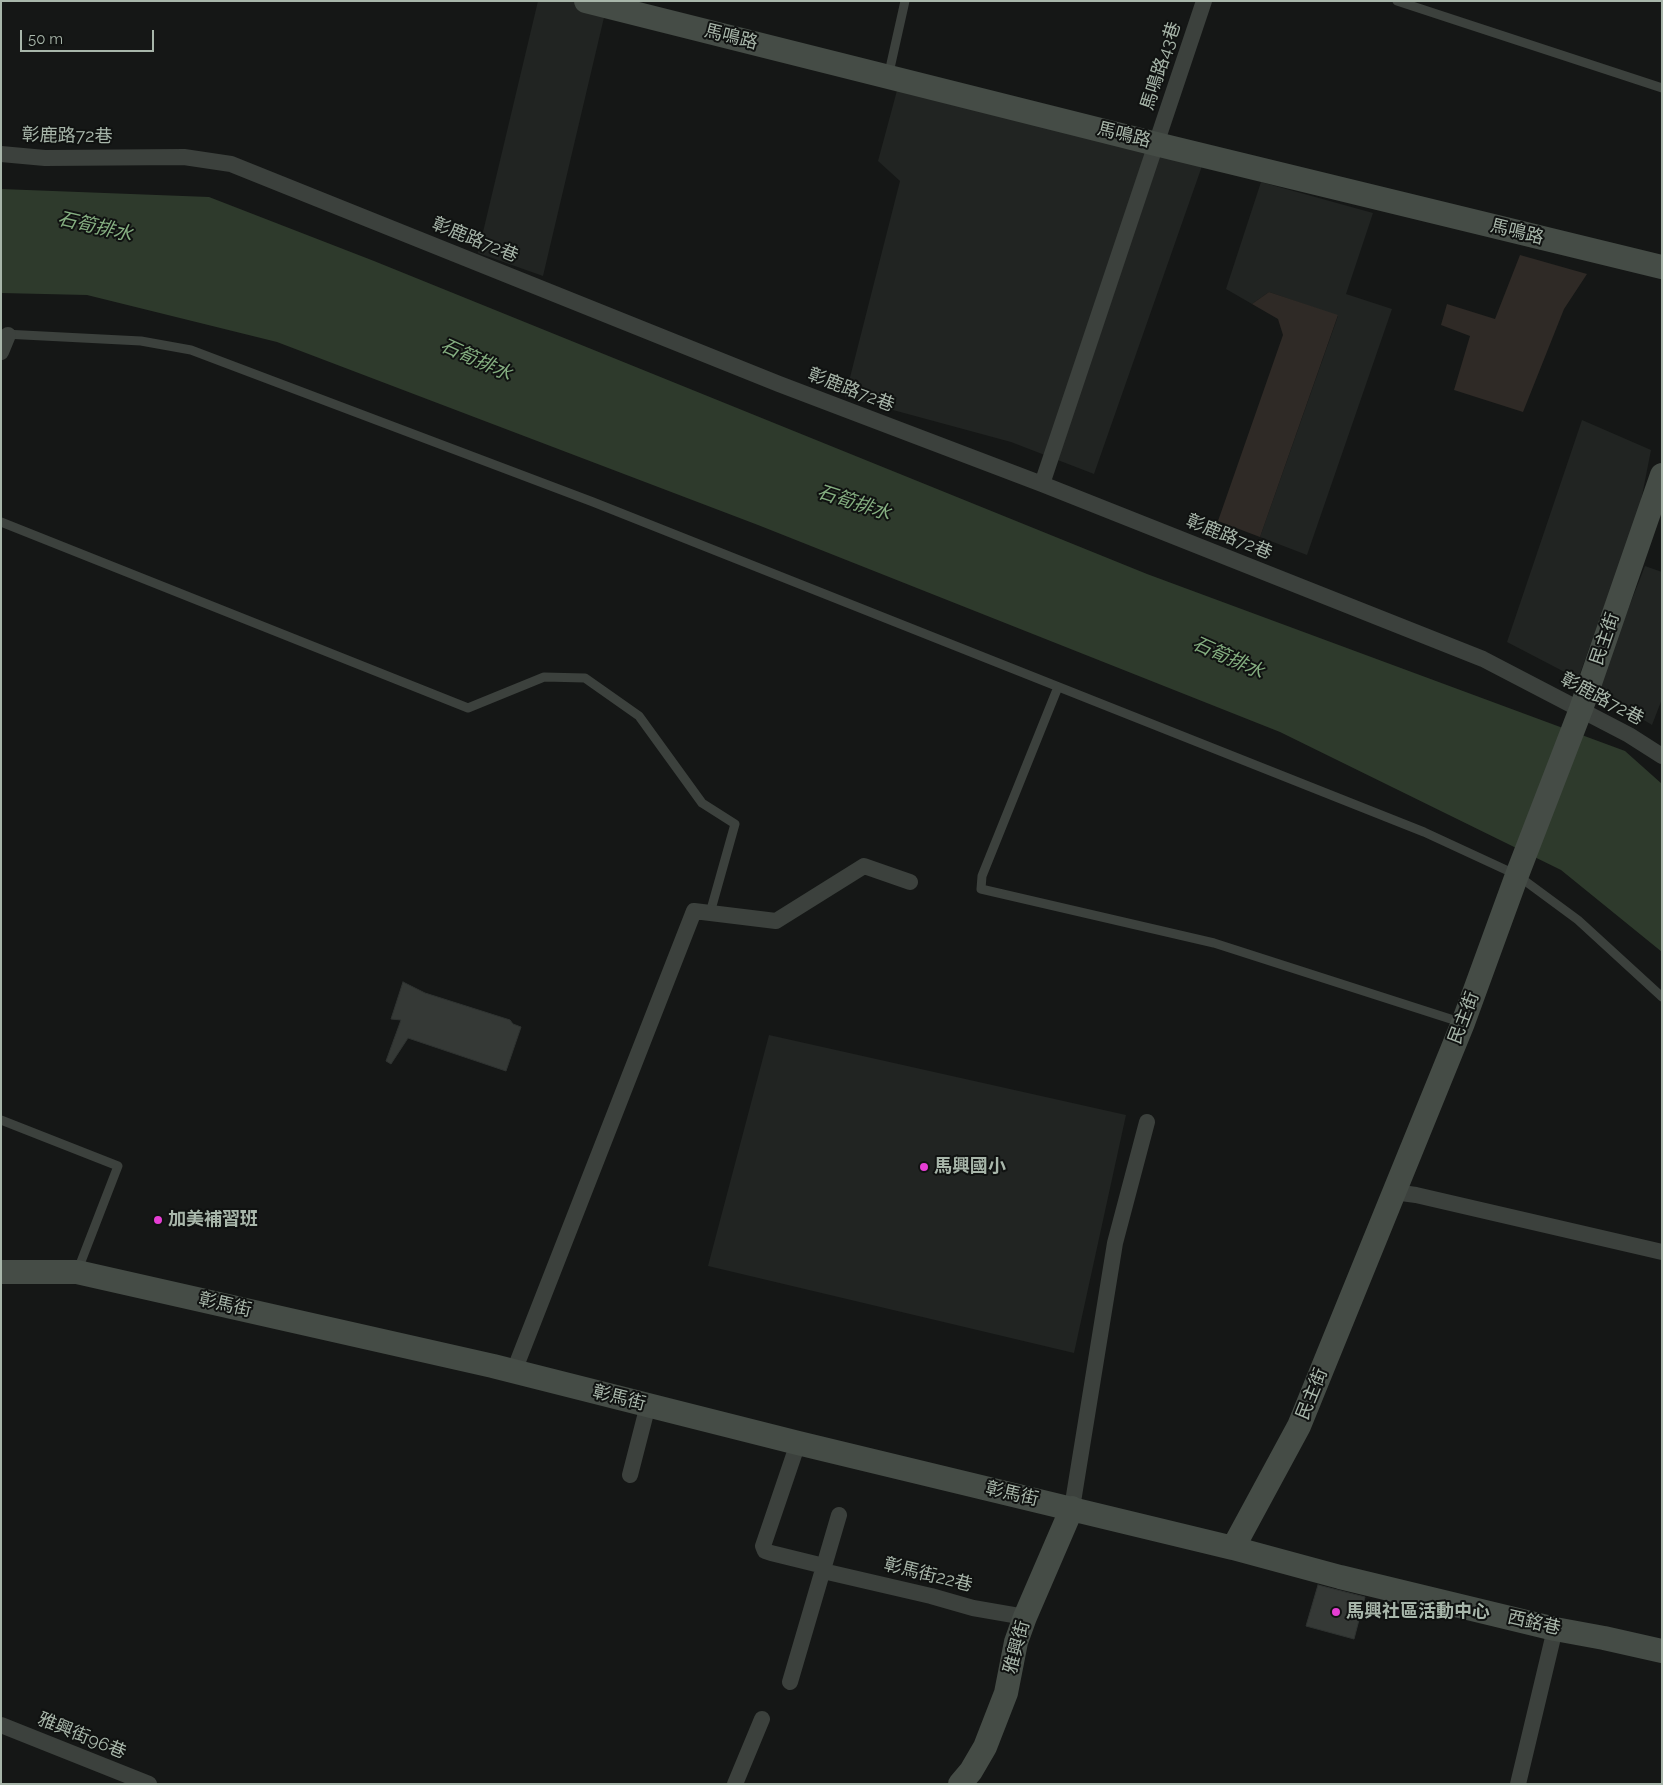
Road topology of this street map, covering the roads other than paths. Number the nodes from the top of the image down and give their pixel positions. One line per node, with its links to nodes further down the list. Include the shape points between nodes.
1 (586, 1): 5 (street, 馬鳴路)
2 (905, 1): 5 (lane)
3 (1204, 1): 7 (street, 馬鳴路43巷)
4 (1397, 1): 6 (lane)
5 (888, 77): 7 (street, 馬鳴路)
6 (1662, 88)
7 (1156, 144): 9 (street, 馬鳴路); 13 (street, 馬鳴路43巷)
8 (1, 154): 13 (street, 彰鹿路72巷, via 44,158 184,157 231,164 780,384)
9 (1662, 267)
10 (5, 334): 11 (street); 15 (lane, via 141,341 191,350 593,502)
11 (1, 352)
12 (1662, 475): 16 (street, 民主街)
13 (1042, 484): 16 (street, 彰鹿路72巷, via 1483,659)
14 (1, 522): 20 (lane, via 468,708 544,677 585,678 639,716 702,803 735,824)
15 (1058, 687): 18 (lane, via 1424,832); 22 (lane, via 982,876 981,889 1214,943)
16 (1581, 709): 17 (street, 彰鹿路72巷); 18 (street, 民主街)
17 (1662, 756)
18 (1517, 875): 21 (lane, via 1578,920); 22 (street, 民主街)
19 (910, 882): 20 (street, via 864,866 776,921)
20 (710, 913): 29 (street, via 694,911)
21 (1662, 997)
22 (1463, 1023): 25 (street, 民主街)
23 (1, 1120): 28 (lane, via 118,1166)
24 (1147, 1122): 33 (street, via 1116,1243)
25 (1394, 1192): 26 (street); 35 (street, 民主街, via 1299,1426)
26 (1662, 1252)
27 (1, 1272): 28 (street, 彰馬街)
28 (77, 1272): 29 (street, 彰馬街)
29 (514, 1371): 30 (street, 彰馬街)
30 (648, 1405): 31 (street, 彰馬街); 32 (street)
31 (798, 1443): 33 (street, 彰馬街); 36 (street, 彰馬街22巷, via 763,1546 765,1551)
32 (630, 1475)
33 (1072, 1508): 35 (street, 彰馬街); 37 (street, 雅興街)
34 (839, 1515): 36 (street)
35 (1233, 1548): 38 (street, 西銘巷)
36 (823, 1568): 37 (street, 彰馬街22巷, via 973,1608); 40 (street)
37 (1024, 1617): 45 (street, 雅興街, via 1006,1693 986,1747)
38 (1555, 1628): 39 (street, 西銘巷); 46 (street)
39 (1662, 1651)
40 (790, 1682)
41 (762, 1719): 44 (street)
42 (1, 1725): 43 (street, 雅興街96巷)
43 (149, 1784)
44 (735, 1784)
45 (960, 1784)
46 (1518, 1784)

